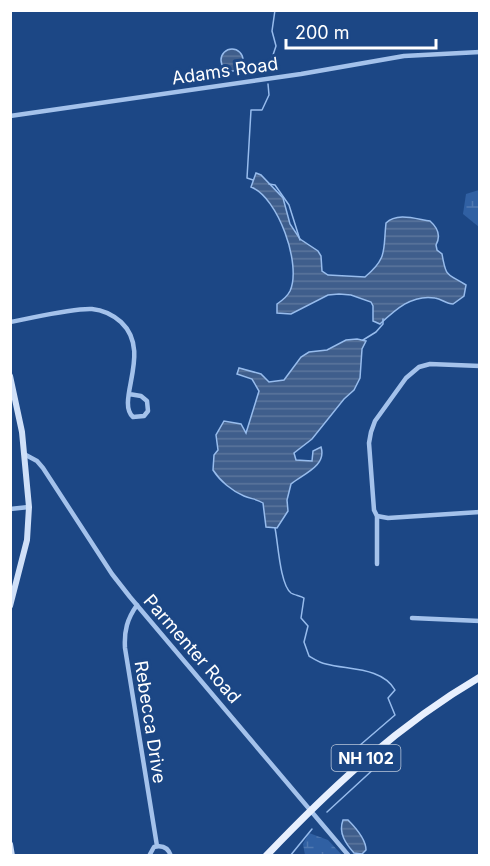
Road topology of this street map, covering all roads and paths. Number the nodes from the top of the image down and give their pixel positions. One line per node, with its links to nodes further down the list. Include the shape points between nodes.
1 (480, 52): 2 (street, Adams Road, via 404,56)
2 (10, 116)
3 (10, 322): 6 (street, via 86,309 115,317 130,333 135,347)
4 (480, 366): 11 (street, via 419,367 406,378 375,421 369,443)
5 (10, 376): 7 (street)
6 (129, 394): 6 (street, via 128,412 133,417 144,416 149,409 147,401)
7 (24, 454): 8 (street); 13 (street, Parmenter Road, via 40,464 112,574)
8 (29, 507): 9 (street); 14 (street, via 27,540)
9 (10, 509)
10 (480, 512): 11 (street)
11 (377, 516): 12 (street)
12 (376, 564)
13 (137, 605): 18 (street, Parmenter Road); 20 (street, Rebecca Drive, via 124,631 125,648)
14 (10, 606)
15 (412, 618): 16 (street)
16 (480, 621)
17 (480, 677): 18 (main road, NH 102, via 379,747)
18 (310, 811): 24 (main road, NH 102); 25 (street, Parmenter Road)
19 (10, 844): 21 (street)
20 (157, 846): 22 (street); 23 (street, via 165,847)
21 (12, 855)
22 (148, 855)
23 (171, 855)
24 (266, 855)
25 (348, 855)

